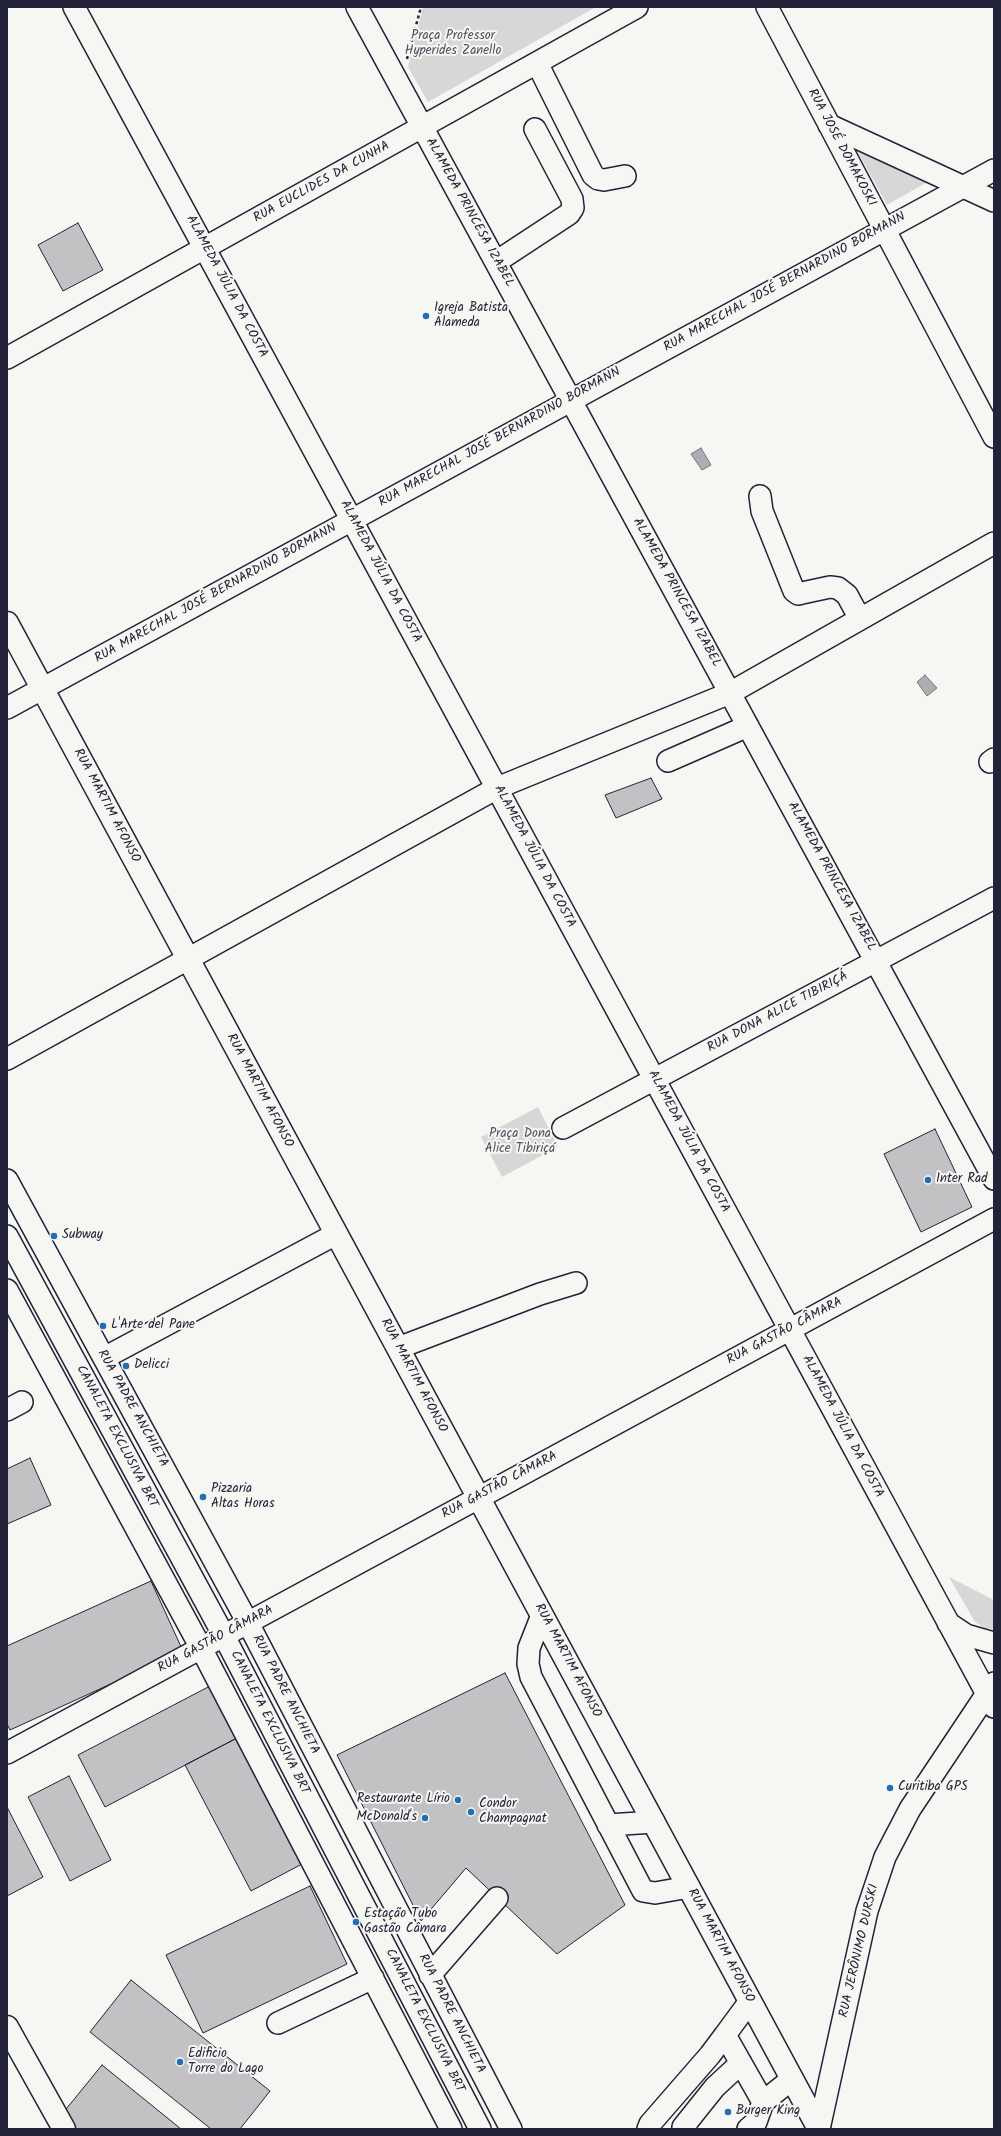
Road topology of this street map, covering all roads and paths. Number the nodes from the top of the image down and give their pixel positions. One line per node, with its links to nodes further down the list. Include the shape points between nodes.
1 (74, 7): 16 (street, ALAMEDA JÚLIA DA COSTA)
2 (357, 7): 7 (street, ALAMEDA PRINCESA IZABEL)
3 (421, 7): 7 (path)
4 (637, 7): 6 (street, RUA EUCLIDES DA CUNHA)
5 (767, 7): 8 (street, RUA JOSÉ DOMAKOSKI)
6 (537, 63): 9 (street, RUA EUCLIDES DA CUNHA); 12 (street, via 594,175 604,180)
7 (400, 86): 9 (street, ALAMEDA PRINCESA IZABEL)
8 (829, 124): 13 (street); 15 (street, RUA JOSÉ DOMAKOSKI)
9 (422, 127): 16 (street, RUA EUCLIDES DA CUNHA); 17 (street, ALAMEDA PRINCESA IZABEL)
10 (535, 129): 17 (street, via 572,199 573,208 569,214)
11 (994, 170): 13 (street, RUA MARECHAL JOSÉ BERNARDINO BORMANN)
12 (625, 176)
13 (961, 187): 14 (street); 15 (street, RUA MARECHAL JOSÉ BERNARDINO BORMANN)
14 (994, 201)
15 (884, 229): 19 (street, RUA MARECHAL JOSÉ BERNARDINO BORMANN); 20 (street, RUA JOSÉ DOMAKOSKI)
16 (204, 248): 18 (street, RUA EUCLIDES DA CUNHA); 22 (street, ALAMEDA JÚLIA DA COSTA)
17 (496, 262): 19 (street, ALAMEDA PRINCESA IZABEL)
18 (7, 358)
19 (571, 400): 22 (street, RUA MARECHAL JOSÉ BERNARDINO BORMANN); 27 (street, ALAMEDA PRINCESA IZABEL)
20 (994, 437)
21 (760, 496): 24 (street, via 762,511 794,590 802,594 830,587 838,588 847,595)
22 (351, 520): 26 (street, RUA MARECHAL JOSÉ BERNARDINO BORMANN); 31 (street, ALAMEDA JÚLIA DA COSTA)
23 (994, 543): 24 (street)
24 (860, 619): 27 (street)
25 (7, 623): 26 (main road, RUA MARTIM AFONSO)
26 (42, 689): 28 (street, RUA MARECHAL JOSÉ BERNARDINO BORMANN); 33 (main road, RUA MARTIM AFONSO)
27 (730, 693): 29 (street, ALAMEDA PRINCESA IZABEL); 31 (street)
28 (7, 708)
29 (748, 726): 30 (street); 34 (street, ALAMEDA PRINCESA IZABEL)
30 (668, 761)
31 (497, 788): 33 (street); 36 (street, ALAMEDA JÚLIA DA COSTA)
32 (994, 898): 34 (street, RUA DONA ALICE TIBIRIÇÁ)
33 (188, 959): 35 (street); 41 (main road, RUA MARTIM AFONSO)
34 (876, 961): 36 (street, RUA DONA ALICE TIBIRIÇÁ); 38 (street, ALAMEDA PRINCESA IZABEL)
35 (7, 1059)
36 (654, 1079): 37 (street, RUA DONA ALICE TIBIRIÇÁ); 45 (street, ALAMEDA JÚLIA DA COSTA)
37 (563, 1128)
38 (994, 1179)
39 (7, 1180): 47 (street, RUA PADRE ANCHIETA)
40 (994, 1219): 45 (street, RUA GASTÃO CÂMARA)
41 (336, 1234): 46 (main road, RUA MARTIM AFONSO); 47 (street)
42 (7, 1236): 52 (street, CANALETA EXCLUSIVA BRT)
43 (576, 1283): 46 (street, via 540,1294)
44 (7, 1290): 54 (street)
45 (790, 1329): 48 (street, RUA GASTÃO CÂMARA); 50 (street, ALAMEDA JÚLIA DA COSTA)
46 (398, 1348): 48 (main road, RUA MARTIM AFONSO)
47 (104, 1358): 51 (street, RUA PADRE ANCHIETA)
48 (479, 1498): 49 (main road, RUA MARTIM AFONSO); 51 (street, RUA GASTÃO CÂMARA)
49 (542, 1615): 57 (main road, RUA MARTIM AFONSO); 58 (street, via 529,1648 528,1664 531,1677)
50 (948, 1622): 53 (street, via 966,1635); 55 (street, ALAMEDA JÚLIA DA COSTA)
51 (248, 1623): 52 (street, RUA GASTÃO CÂMARA); 61 (street, RUA PADRE ANCHIETA)
52 (224, 1636): 54 (street, RUA GASTÃO CÂMARA); 72 (street, CANALETA EXCLUSIVA BRT)
53 (994, 1642)
54 (201, 1648): 56 (street, RUA GASTÃO CÂMARA); 62 (street)
55 (992, 1694): 77 (street, RUA JERÔNIMO DURSKI, via 910,1809 885,1857 867,1911)
56 (7, 1753)
57 (654, 1822): 58 (street); 59 (main road, RUA MARTIM AFONSO)
58 (608, 1825): 59 (street, via 643,1890 655,1893)
59 (688, 1887): 63 (main road, RUA MARTIM AFONSO)
60 (497, 1898): 61 (street)
61 (430, 1975): 73 (street, RUA PADRE ANCHIETA)
62 (373, 1978): 64 (street); 71 (street)
63 (750, 2001): 66 (street); 68 (main road, RUA MARTIM AFONSO)
64 (278, 2023)
65 (7, 2027): 70 (main road)
66 (725, 2035): 67 (street); 74 (street)
67 (741, 2063): 69 (street); 75 (street, via 715,2087 683,2127)
68 (792, 2079): 69 (street); 77 (main road, RUA MARTIM AFONSO)
69 (763, 2102): 76 (street, via 756,2122)
70 (64, 2129)
71 (451, 2129)
72 (480, 2129)
73 (511, 2129)
74 (648, 2129)
75 (686, 2129)
76 (748, 2129)
77 (819, 2129)

